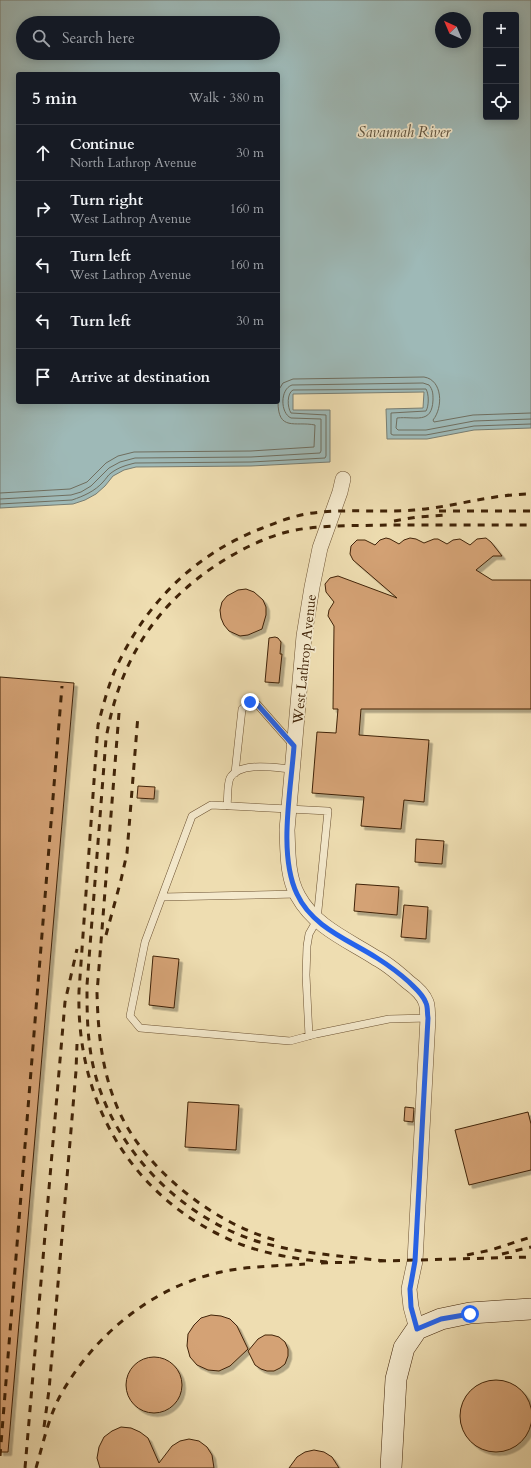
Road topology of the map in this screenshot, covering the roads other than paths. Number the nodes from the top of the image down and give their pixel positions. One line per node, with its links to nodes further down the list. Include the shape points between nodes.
1 (343, 479): 2 (street, West Lathrop Avenue, via 320,548 312,586 304,636)
2 (294, 746): 3 (street, West Lathrop Avenue); 4 (lane, via 257,704 250,702 242,709)
3 (292, 769): 4 (lane, via 251,767); 6 (street, West Lathrop Avenue)
4 (234, 773): 5 (lane, via 230,779)
5 (227, 806): 6 (lane); 8 (lane, via 212,805 192,816)
6 (289, 808): 7 (street, West Lathrop Avenue, via 288,855); 9 (lane, via 328,811)
7 (297, 894): 8 (lane); 9 (street, West Lathrop Avenue, via 308,912)
8 (162, 897): 11 (lane, via 145,942 130,1016 140,1028 290,1040)
9 (317, 920): 10 (street, West Lathrop Avenue, via 378,958 410,983 426,1002); 11 (lane, via 309,934 307,946)
10 (428, 1018): 11 (lane, via 389,1019); 13 (street, West Lathrop Avenue, via 415,1261 410,1289 411,1307)
11 (309, 1036)
12 (531, 1309): 13 (street, via 463,1315 441,1319)
13 (417, 1329): 14 (street, via 404,1348 396,1379)
14 (391, 1468)

